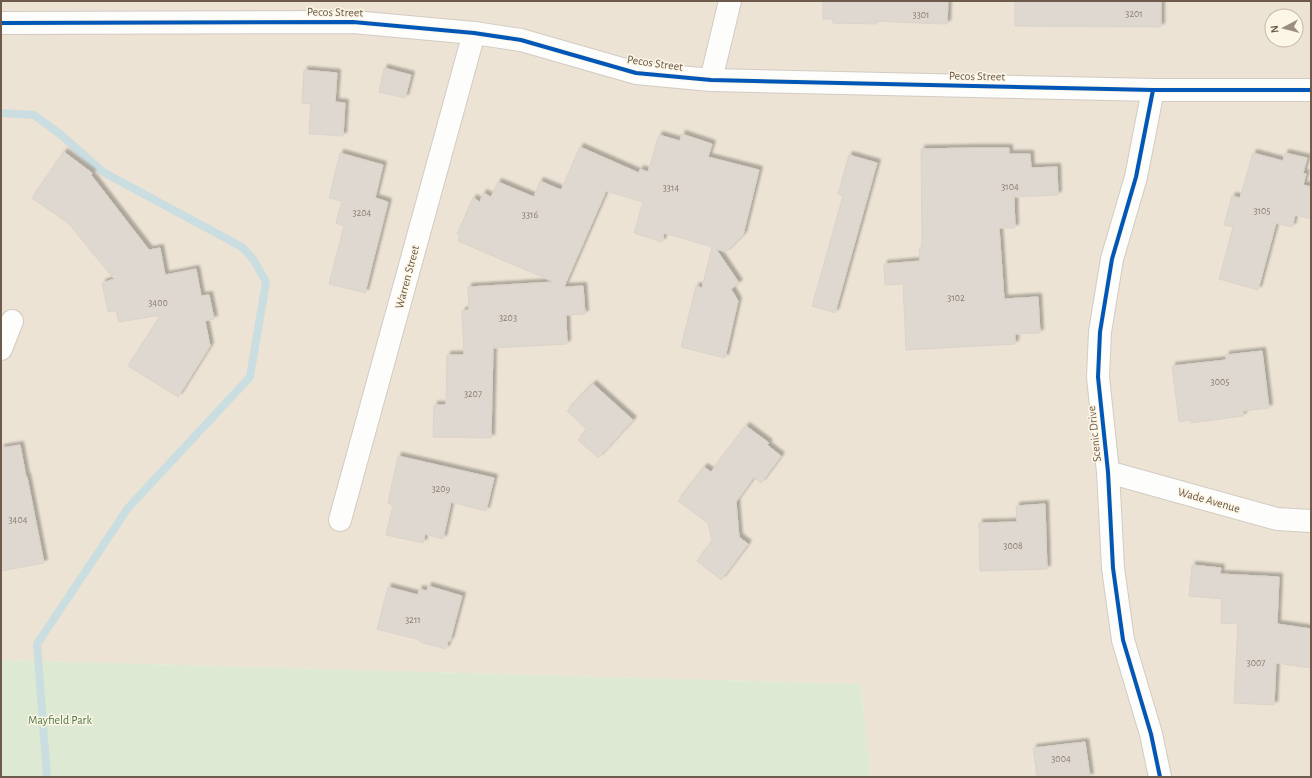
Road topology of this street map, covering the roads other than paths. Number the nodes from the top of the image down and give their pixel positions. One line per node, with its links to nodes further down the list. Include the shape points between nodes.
1 (730, 1): 4 (street)
2 (1, 23): 3 (street, Pecos Street, via 353,22)
3 (474, 33): 4 (street, Pecos Street, via 522,40 636,73); 10 (street, Warren Street)
4 (711, 80): 5 (street, Pecos Street)
5 (1153, 90): 6 (street, Pecos Street); 9 (street, Scenic Drive, via 1136,177 1112,259 1100,332 1098,377)
6 (1311, 90)
7 (12, 321): 8 (street)
8 (1, 349)
9 (1108, 472): 11 (street, Wade Avenue, via 1277,519); 12 (street, Scenic Drive, via 1114,568 1123,640)
10 (340, 520)
11 (1311, 521)
12 (1160, 777)

